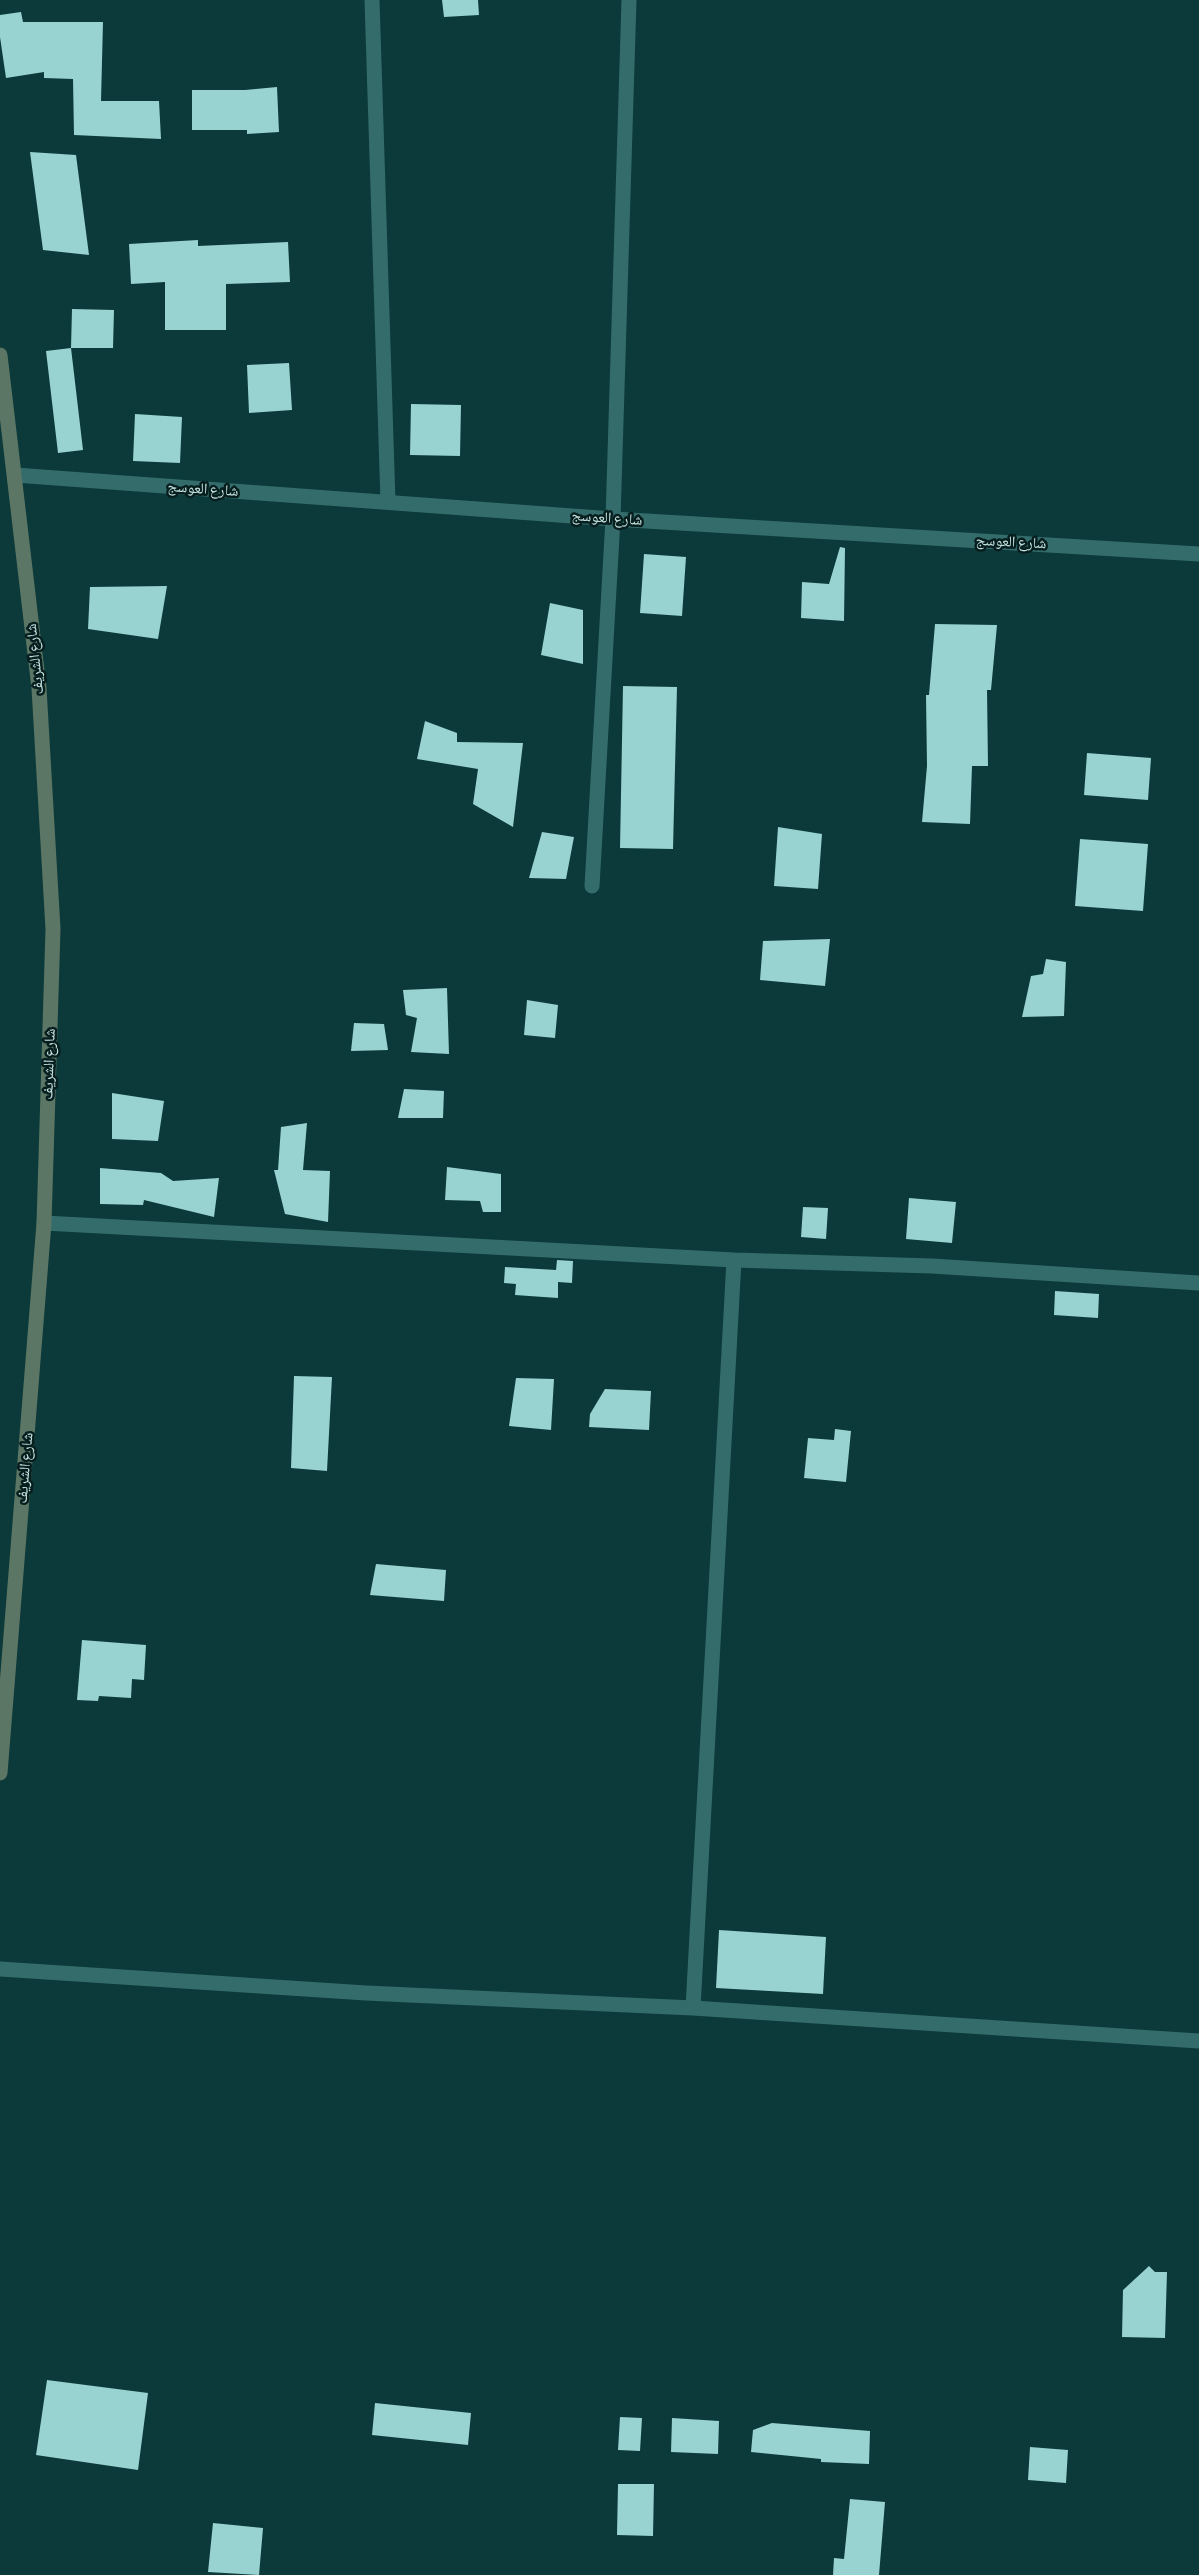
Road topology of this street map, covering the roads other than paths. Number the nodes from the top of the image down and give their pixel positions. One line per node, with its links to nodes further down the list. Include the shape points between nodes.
1 (372, 0): 5 (street)
2 (629, 0): 6 (street)
3 (0, 355): 4 (main road, شارع الشريف)
4 (15, 475): 5 (street, شارع العوسج); 9 (main road, شارع الشريف, via 39,688 53,929)
5 (388, 502): 6 (street, شارع العوسج)
6 (613, 519): 7 (street, شارع العوسج); 8 (street)
7 (1199, 554)
8 (592, 886)
9 (44, 1223): 10 (street); 12 (main road, شارع الشريف)
10 (734, 1260): 11 (street, via 932,1266); 14 (street)
11 (1199, 1283)
12 (0, 1773)
13 (0, 1969): 14 (street, via 366,1993)
14 (693, 2008): 15 (street)
15 (1199, 2040)

